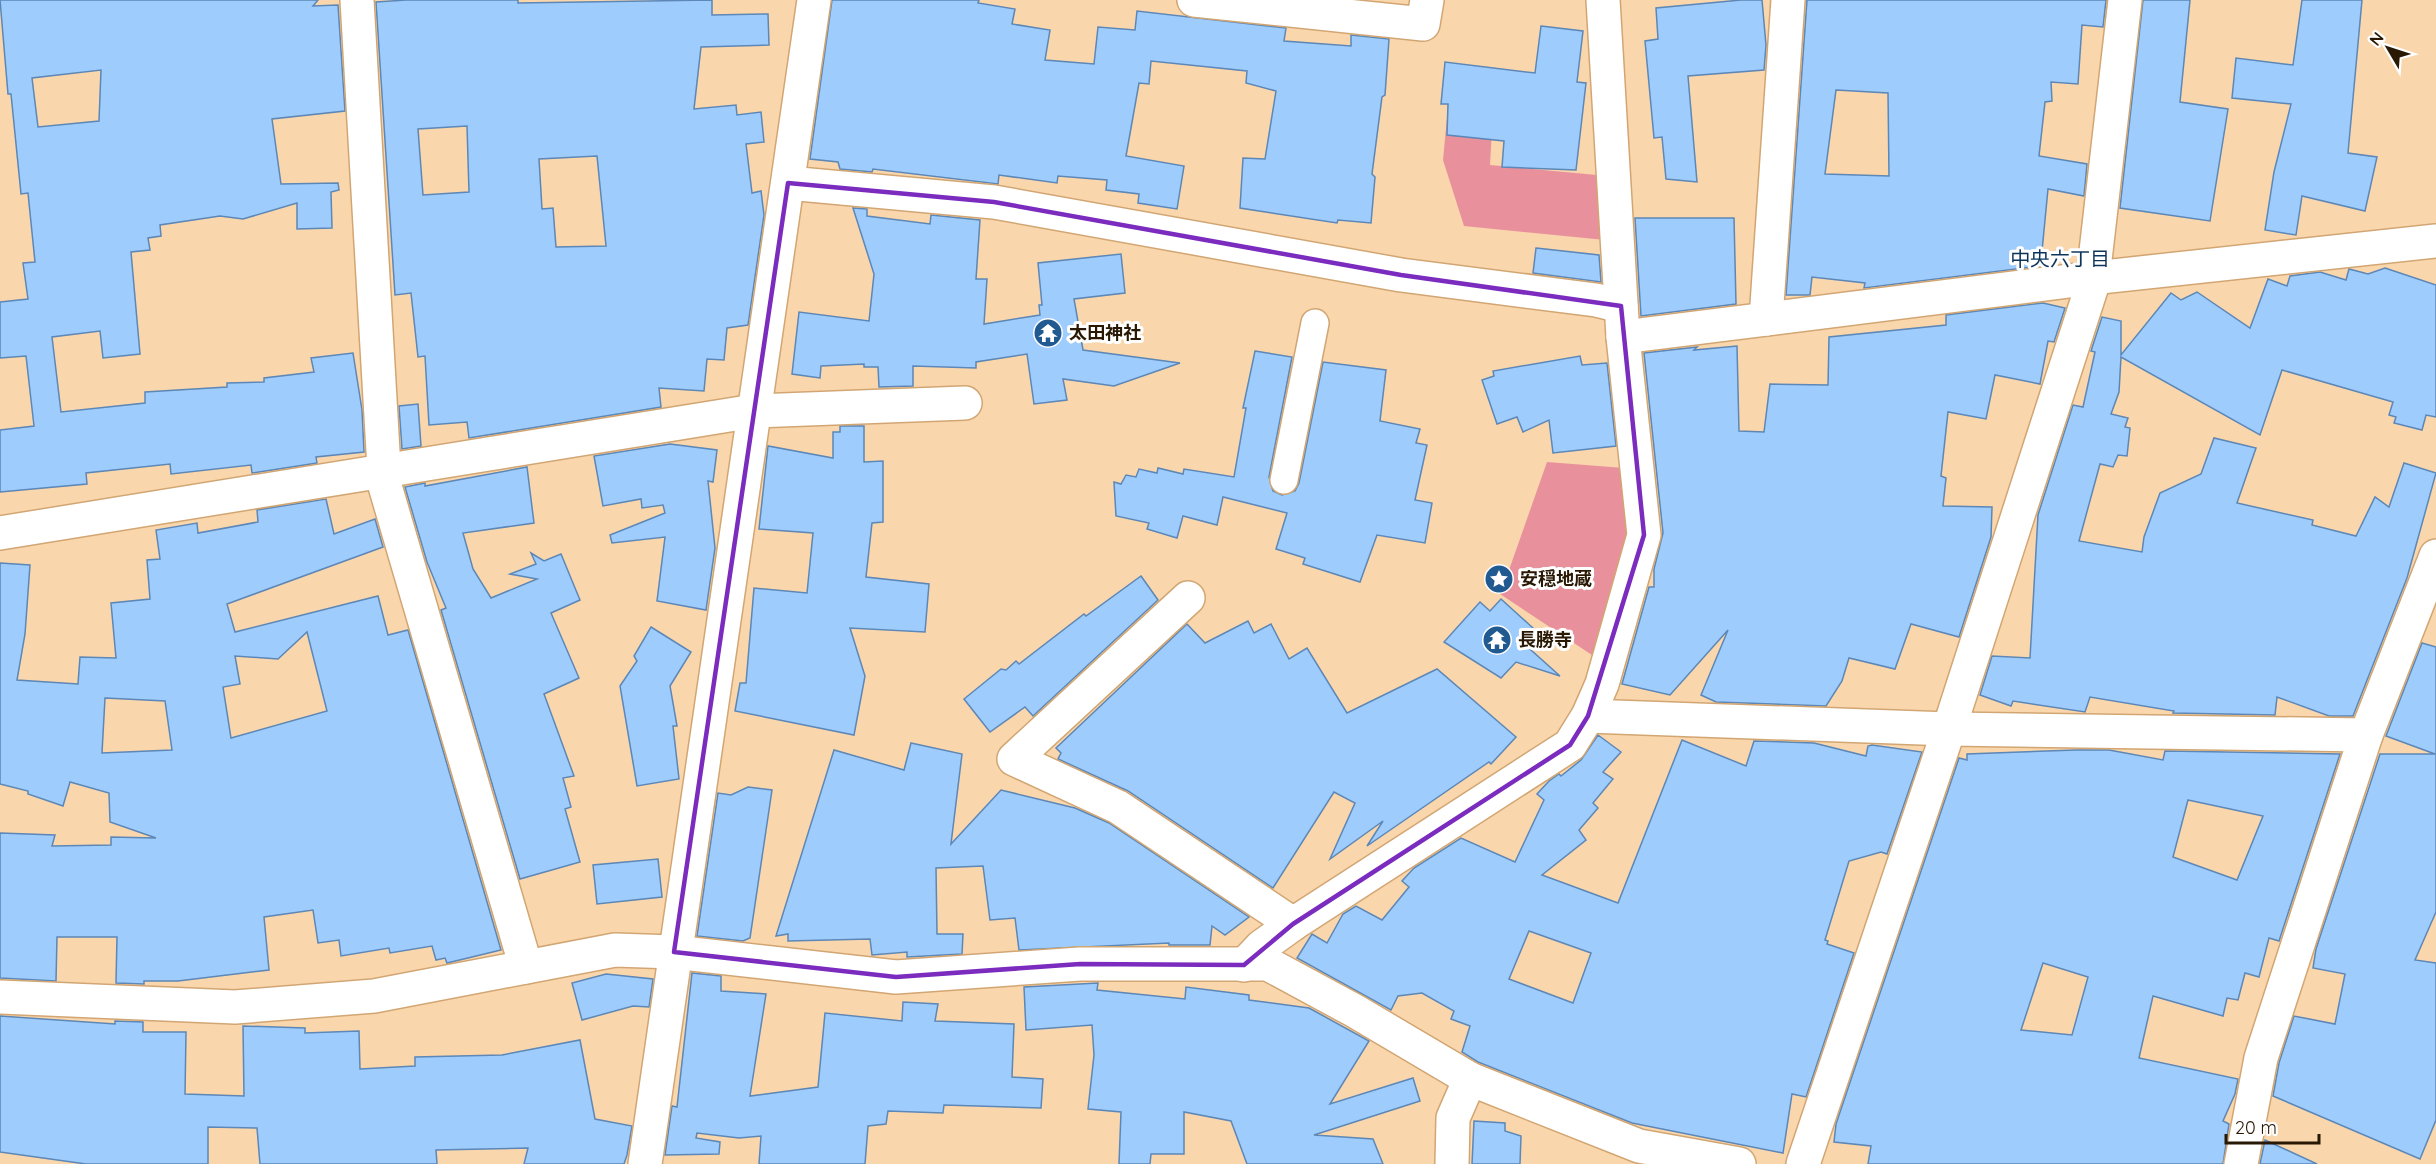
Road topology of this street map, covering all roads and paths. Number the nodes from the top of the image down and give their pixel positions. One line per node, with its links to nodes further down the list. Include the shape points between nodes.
1 (357, 0): 16 (street)
2 (814, 0): 8 (street)
3 (1194, 0): 4 (street, via 1423,24)
4 (1427, 0)
5 (1603, 0): 12 (street)
6 (1788, 0): 11 (street)
7 (2125, 0): 10 (street)
8 (788, 183): 12 (street, via 994,202 1401,274 1596,300); 15 (street)
9 (2436, 242): 10 (street)
10 (2093, 278): 11 (street); 22 (street)
11 (1766, 319): 12 (street)
12 (1622, 321): 21 (street, via 1644,535 1602,684)
13 (1315, 323): 17 (street)
14 (965, 403): 15 (street)
15 (754, 411): 16 (street); 25 (street)
16 (384, 470): 18 (street); 27 (street, via 385,486)
17 (1284, 480)
18 (0, 533)
19 (2436, 556): 23 (street)
20 (1188, 598): 24 (street, via 1014,759 1118,807)
21 (1588, 716): 22 (street); 24 (street, via 1570,745)
22 (1949, 729): 23 (street); 34 (street)
23 (2366, 735): 35 (street, via 2261,1058)
24 (1293, 924): 26 (street)
25 (674, 952): 26 (street, via 896,977 1080,964); 27 (street, via 615,950); 31 (street)
26 (1244, 965): 29 (street, via 1268,964)
27 (526, 967): 28 (street, via 374,996 235,1007)
28 (0, 997)
29 (1470, 1079): 30 (street); 32 (street, via 1453,1118)
30 (1638, 1155): 33 (street)
31 (645, 1164)
32 (1452, 1164)
33 (1738, 1164)
34 (1803, 1164)
35 (2241, 1164)

